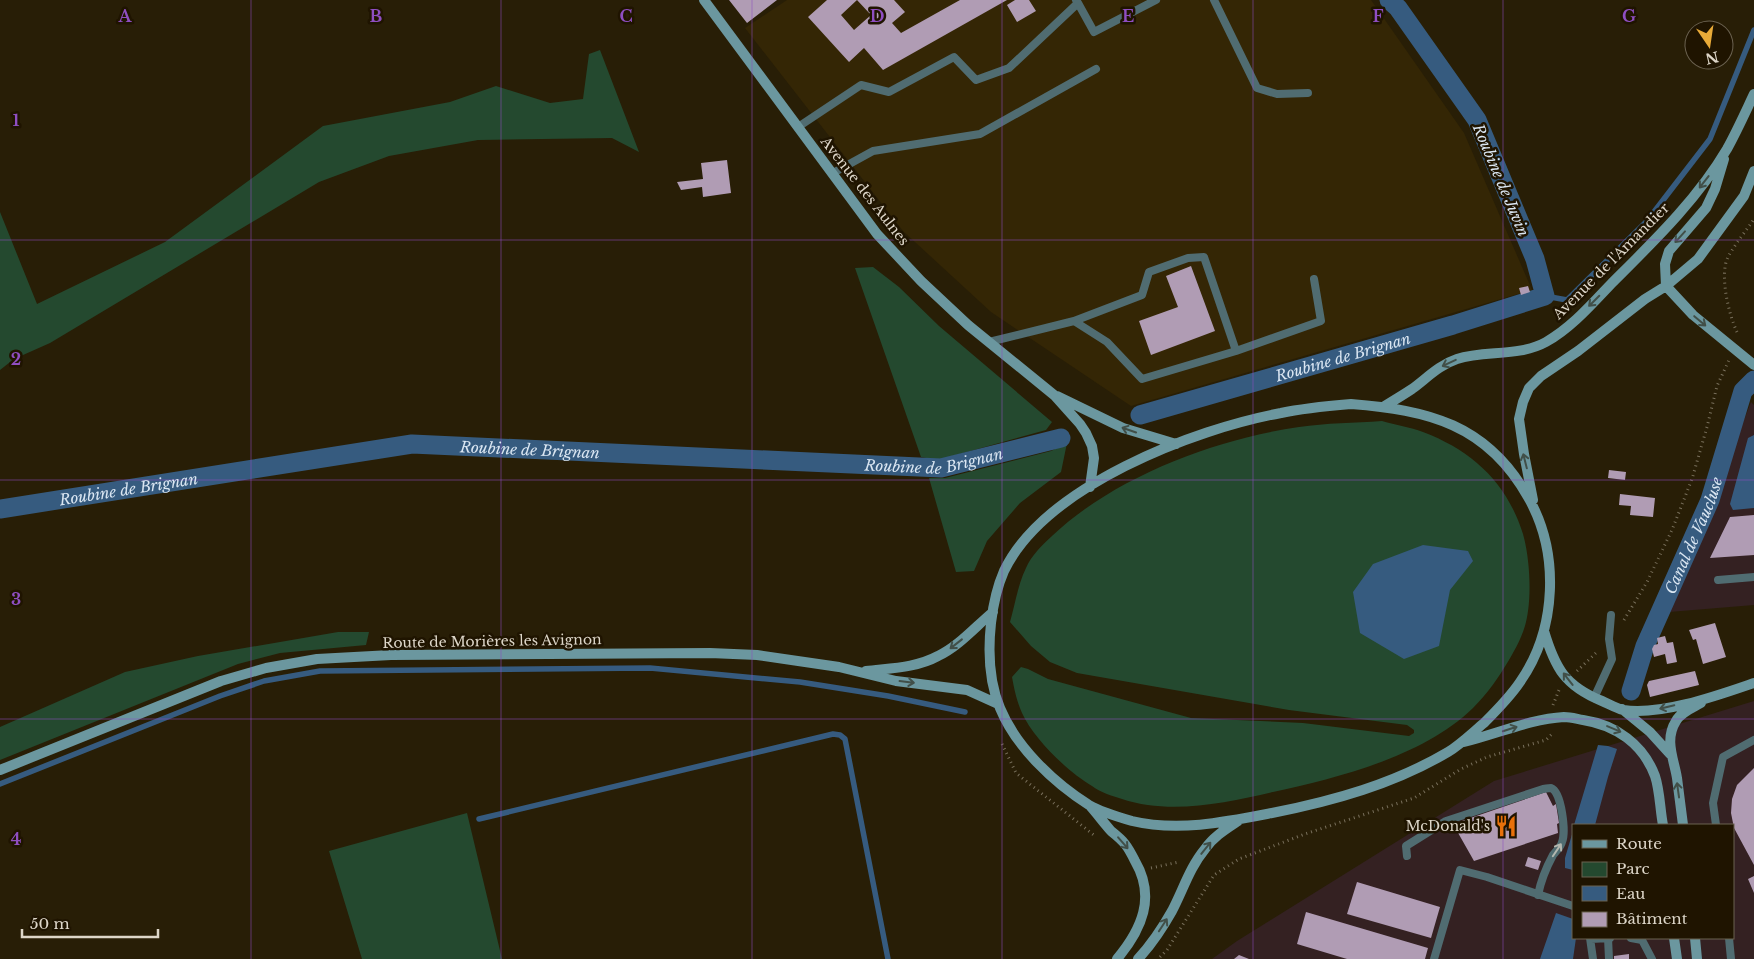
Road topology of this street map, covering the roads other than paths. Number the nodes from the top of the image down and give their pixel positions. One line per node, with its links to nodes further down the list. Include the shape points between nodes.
1 (704, 0): 8 (main road, Avenue des Aulnes)
2 (1156, 0): 4 (lane, via 1094,32)
3 (1214, 0): 6 (lane, via 1256,88 1277,94)
4 (1077, 1): 8 (lane, via 1009,68 976,80 954,57 889,92 860,85)
5 (1096, 69): 11 (lane, via 980,134 873,151)
6 (1308, 93)
7 (1754, 94): 9 (main road, Avenue de l'Amandier)
8 (798, 127): 11 (main road, Avenue des Aulnes)
9 (1727, 149): 13 (main road, one-way to 13, via 1706,208 1669,251 1665,264); 19 (main road, Avenue de l'Amandier, one-way to 19, via 1678,214 1612,284 1558,334 1543,343 1518,350 1456,360 1440,367)
10 (1754, 171): 13 (main road, via 1744,196 1698,259)
11 (833, 173): 15 (main road, Avenue des Aulnes, via 878,234 921,281)
12 (1314, 279): 16 (lane, via 1321,321)
13 (1666, 286): 17 (main road, one-way to 17, via 1693,315); 22 (main road, one-way to 13, via 1519,419 1529,388)
14 (1074, 322): 15 (lane); 16 (lane, via 1107,342 1142,379); 16 (lane, via 1142,295 1149,272 1188,258 1204,257)
15 (989, 342): 18 (main road, Avenue des Aulnes)
16 (1236, 351)
17 (1754, 364)
18 (1054, 395): 20 (main road, Avenue des Aulnes, one-way to 18, via 1123,428); 21 (main road, Avenue des Aulnes, via 1080,424 1092,446 1094,458)
19 (1383, 407): 20 (main road, via 1351,404 1278,413); 22 (main road, via 1438,418 1480,440 1509,466)
20 (1176, 444): 21 (main road, via 1115,471)
21 (1090, 487): 25 (main road, via 1066,501 1031,532 1004,572)
22 (1535, 509): 27 (main road, via 1549,562 1549,605)
23 (1754, 576): 24 (lane)
24 (1718, 580)
25 (993, 612): 28 (main road, one-way to 28, via 939,656 907,666); 32 (main road, via 990,669)
26 (1611, 615): 30 (lane, via 1609,639 1612,659)
27 (1544, 631): 30 (main road, one-way to 27, via 1574,687 1567,679 1555,661); 35 (main road, via 1534,659 1521,681 1496,711)
28 (860, 671): 32 (main road, Route de Morières les Avignon, one-way to 32, via 896,681 967,690); 37 (main road, Route de Morières les Avignon, via 756,655 710,653 392,655 317,659 266,668 221,681)
29 (1754, 682): 31 (main road)
30 (1594, 698): 33 (main road)
31 (1710, 698): 33 (main road, one-way to 33, via 1658,709); 36 (main road, via 1681,714 1676,721 1670,740)
32 (998, 704): 38 (main road, via 1025,749 1041,767)
33 (1622, 710): 36 (main road, via 1650,732)
34 (1754, 740): 42 (lane, via 1723,757 1713,803)
35 (1463, 742): 39 (main road, via 1446,754 1370,788 1299,808); 40 (main road, one-way to 40, via 1526,724 1567,717 1621,732 1649,762 1656,778)
36 (1670, 754): 41 (main road, one-way to 36)
37 (0, 770)
38 (1091, 806): 39 (main road, via 1136,822 1194,825); 52 (main road, one-way to 52, via 1126,845 1141,872 1145,888 1144,910 1136,933)
39 (1240, 819): 53 (main road, one-way to 39, via 1172,911 1205,848)
40 (1663, 824)
41 (1683, 824)
42 (1716, 824)
43 (1407, 856): 44 (lane, one-way to 43, via 1542,877 1563,842 1560,800 1550,788 1446,821 1406,846)
44 (1538, 894): 45 (lane); 54 (lane, via 1460,870)
45 (1572, 906)
46 (1591, 939): 55 (lane)
47 (1609, 939): 56 (lane)
48 (1636, 939): 57 (lane, via 1642,940)
49 (1674, 939): 58 (main road)
50 (1696, 939): 59 (main road)
51 (1729, 939): 60 (lane)
52 (1117, 959)
53 (1138, 959)
54 (1434, 959)
55 (1593, 959)
56 (1609, 959)
57 (1652, 959)
58 (1677, 959)
59 (1697, 959)
60 (1731, 959)

